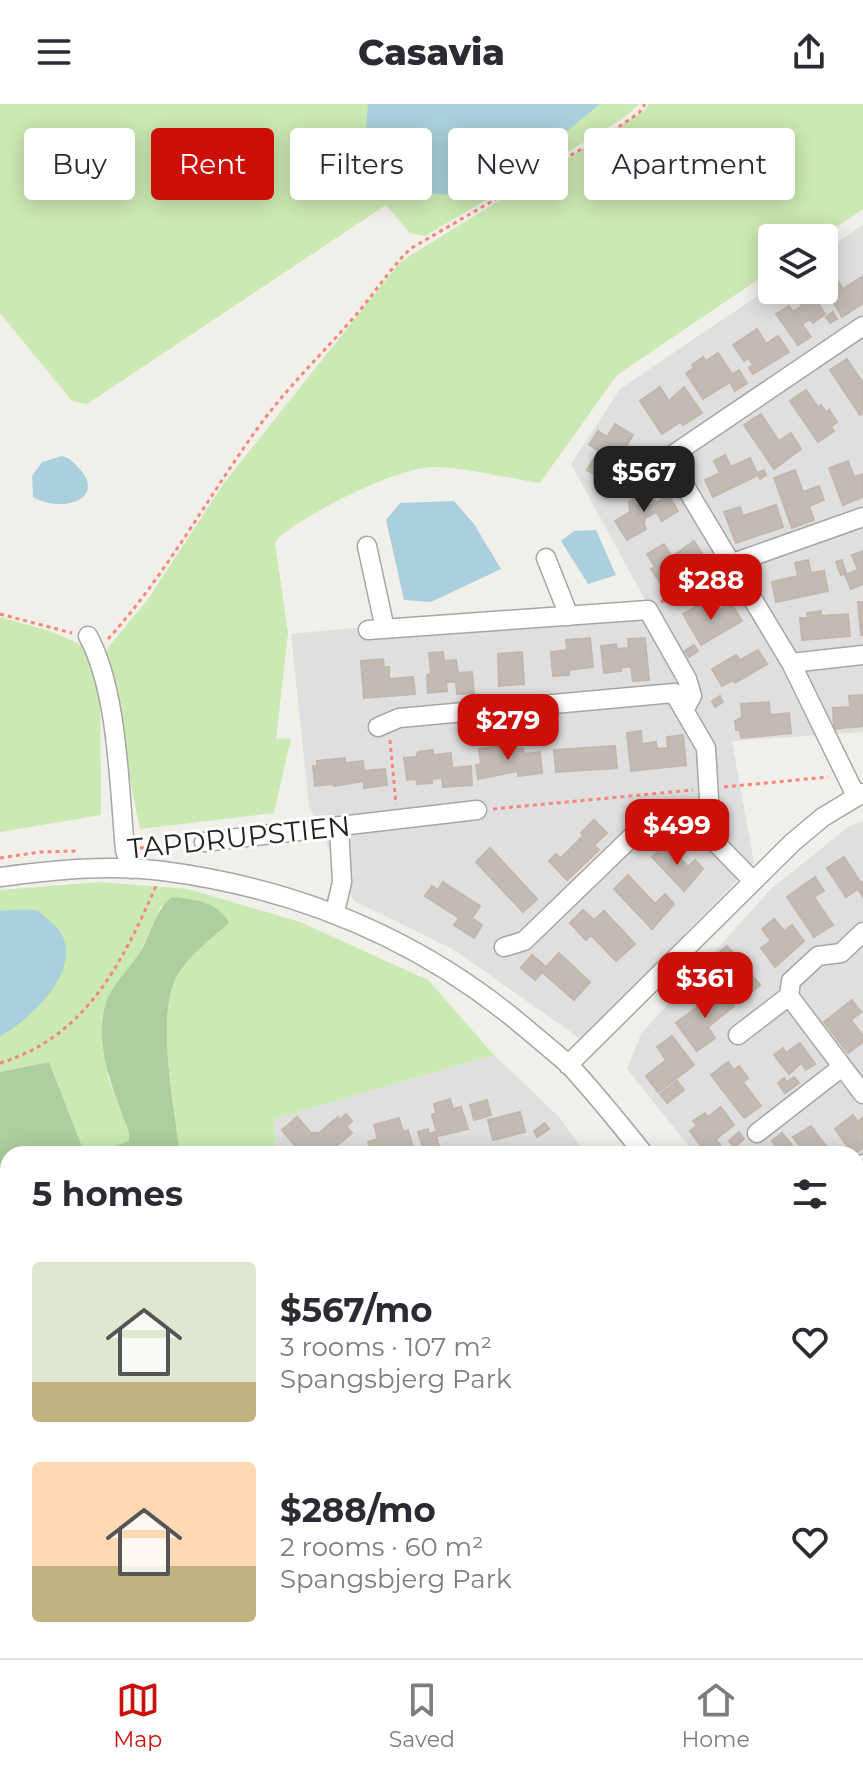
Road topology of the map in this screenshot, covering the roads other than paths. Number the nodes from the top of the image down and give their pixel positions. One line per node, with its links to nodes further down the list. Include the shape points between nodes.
1 (863, 326): 5 (street, via 668,458)
2 (863, 517): 5 (street)
3 (367, 546): 6 (street, via 376,630)
4 (546, 558): 6 (street)
5 (732, 561): 9 (street)
6 (569, 616): 10 (street, via 648,610 687,679 692,696)
7 (92, 644): 17 (street, via 107,688)
8 (863, 655): 9 (street)
9 (791, 663): 12 (street, via 844,773)
10 (684, 710): 11 (street, via 674,693 399,718); 14 (street, via 706,748)
11 (381, 726)
12 (860, 794): 19 (street, via 813,825)
13 (477, 810): 15 (street, TAPDRUPSTIEN)
14 (710, 815): 19 (street, via 716,843); 22 (street, via 642,827 524,941)
15 (339, 827): 16 (street, TAPDRUPSTIEN); 20 (street, via 342,882)
16 (204, 842)
17 (131, 869): 18 (street); 20 (street, via 259,888)
18 (0, 877)
19 (753, 881): 25 (street)
20 (335, 912): 25 (street, via 417,951 492,999)
21 (863, 932): 23 (street, via 841,953 818,956 791,981)
22 (504, 947)
23 (789, 996): 24 (street); 26 (street)
24 (738, 1035)
25 (568, 1065): 29 (street)
26 (842, 1067): 27 (street); 28 (street)
27 (863, 1094)
28 (757, 1133)
29 (637, 1146)

